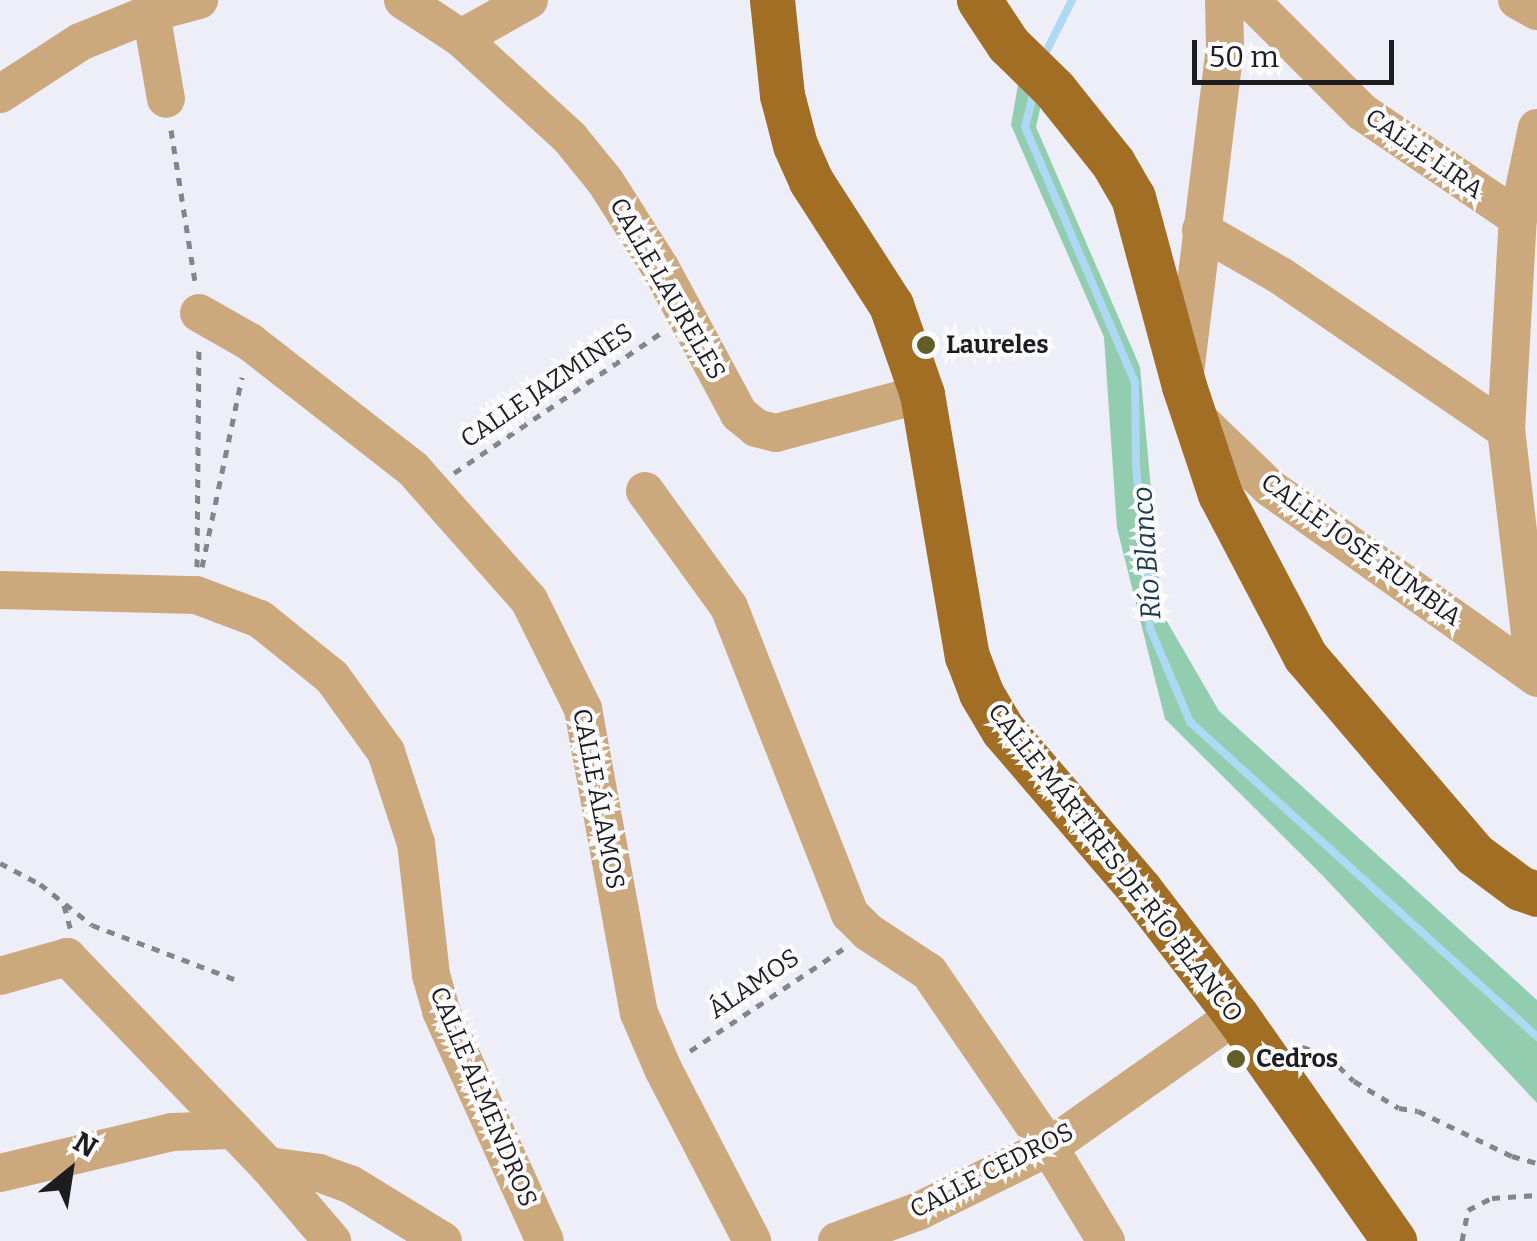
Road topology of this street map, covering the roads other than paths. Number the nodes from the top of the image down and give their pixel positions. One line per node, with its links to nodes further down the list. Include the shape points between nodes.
1 (199, 0): 10 (street)
2 (402, 0): 11 (street, CALLE LAURELES)
3 (530, 0): 11 (street)
4 (772, 0): 19 (main road, CALLE MÁRTIRES DE RÍO BLANCO, via 794,146 891,305)
5 (979, 0): 20 (main road, via 1008,44 1113,162 1133,198)
6 (1224, 0): 16 (street)
7 (1250, 0): 15 (street, CALLE LIRA, via 1362,112)
8 (1517, 0): 9 (street)
9 (1537, 11)
10 (151, 13): 12 (street, via 80,42); 13 (street)
11 (462, 38): 19 (street, CALLE LAURELES, via 570,138 605,182 661,269 738,414 756,428 776,433)
12 (0, 94)
13 (166, 100)
14 (1536, 133): 15 (street)
15 (1518, 218): 17 (street)
16 (1201, 230): 20 (street); 21 (street, via 1281,276)
17 (1525, 302): 21 (street)
18 (200, 313): 36 (street, CALLE ÁLAMOS, via 250,342 432,488 529,600 583,708 639,1013)
19 (922, 394): 28 (main road, CALLE MÁRTIRES DE RÍO BLANCO, via 967,656 982,693 1004,730)
20 (1188, 400): 25 (street, CALLE JOSÉ RUMBIA, via 1270,488); 26 (main road, via 1220,494 1305,656 1474,854)
21 (1506, 430): 23 (street)
22 (645, 491): 30 (street, via 729,607 850,914 929,972)
23 (1526, 502): 25 (street)
24 (0, 590): 33 (street, CALLE ALMENDROS, via 196,594 260,618 332,677 386,752 416,843 430,975 441,1011)
25 (1536, 677)
26 (1537, 894)
27 (0, 976): 29 (street, via 68,957)
28 (1236, 1015): 30 (street, CALLE CEDROS); 39 (main road, CALLE MÁRTIRES DE RÍO BLANCO)
29 (231, 1130): 31 (street); 32 (street, via 172,1132)
30 (1050, 1147): 37 (street, CALLE CEDROS, via 919,1211); 38 (street)
31 (268, 1166): 34 (street); 35 (street, via 350,1184)
32 (0, 1173)
33 (539, 1240)
34 (332, 1241)
35 (442, 1241)
36 (752, 1241)
37 (837, 1241)
38 (1106, 1241)
39 (1394, 1241)

